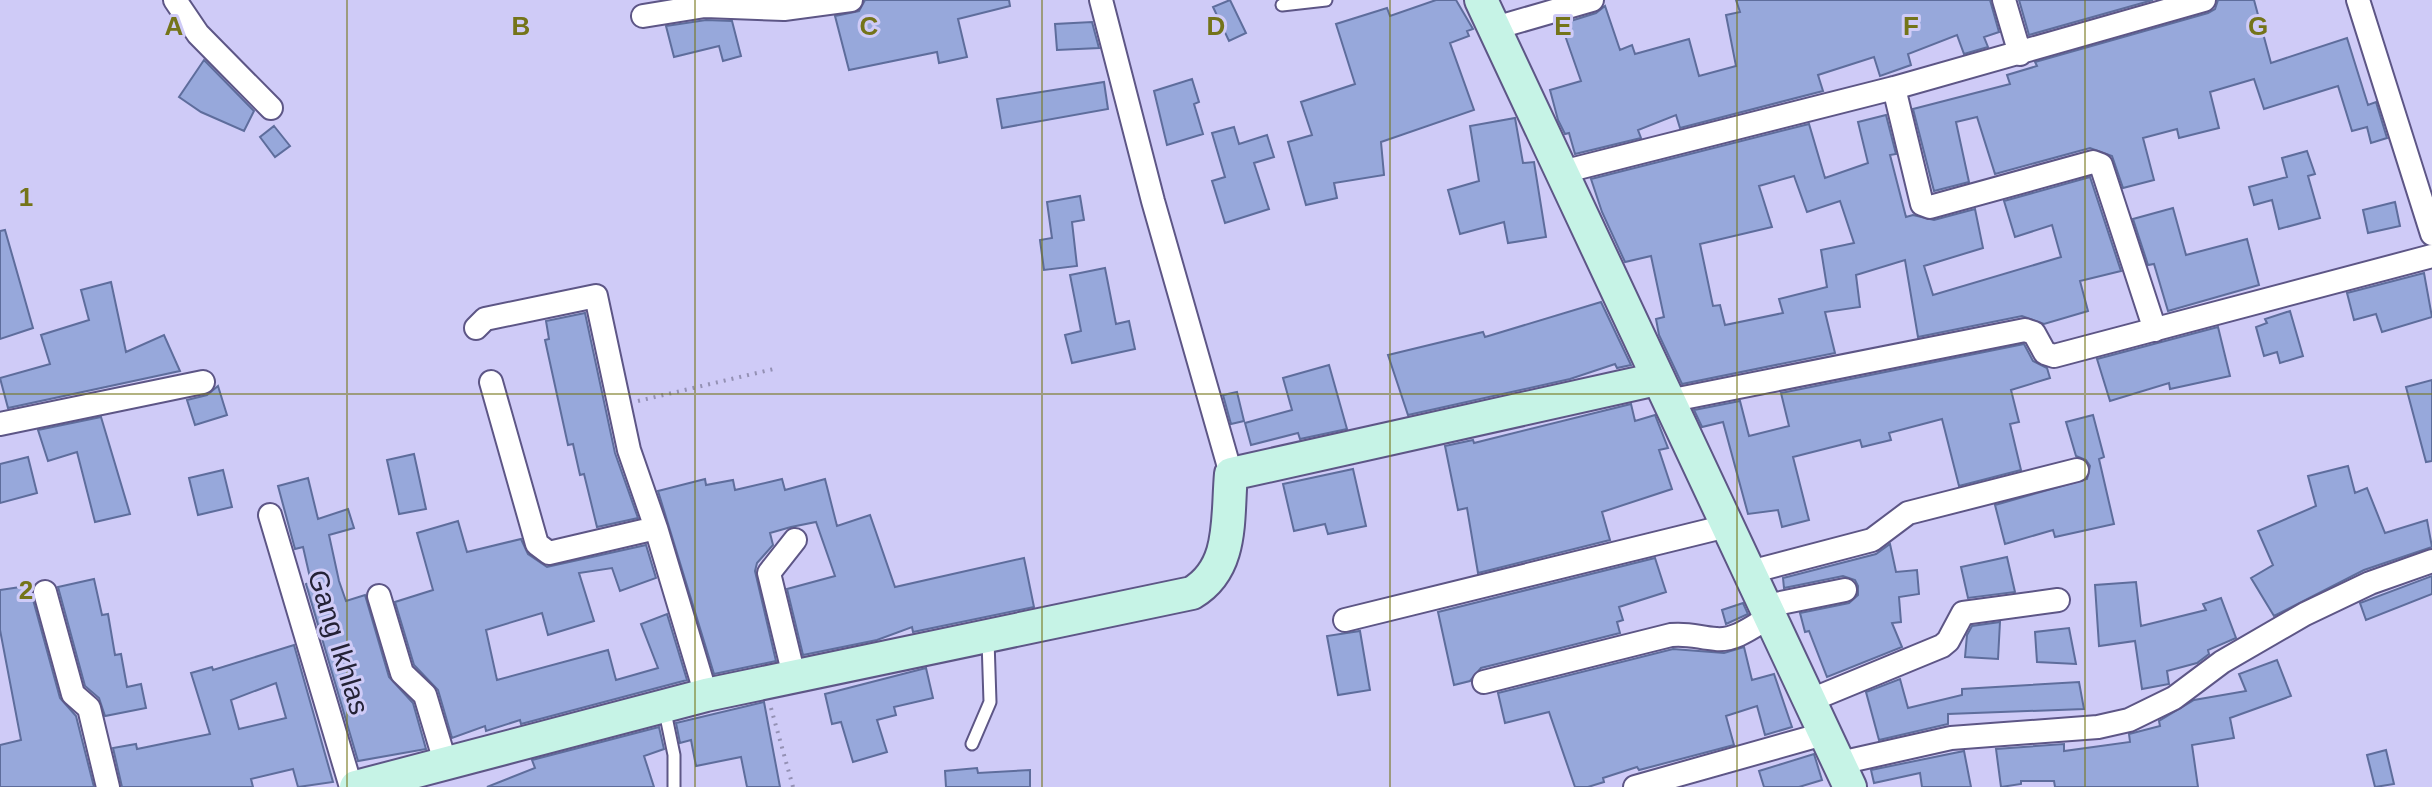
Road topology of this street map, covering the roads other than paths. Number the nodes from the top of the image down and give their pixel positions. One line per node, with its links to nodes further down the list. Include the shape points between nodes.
1 (175, 0): 14 (street, via 198,34)
2 (851, 0): 11 (street, via 784,9 705,6)
3 (1101, 0): 26 (street)
4 (1326, 0): 9 (lane)
5 (1592, 0): 10 (street)
6 (2004, 0): 12 (street)
7 (2204, 0): 12 (street)
8 (2358, 0): 16 (street)
9 (1282, 5)
10 (1488, 14): 15 (street)
11 (643, 16)
12 (2020, 54): 13 (street)
13 (1894, 88): 15 (street); 20 (street, via 1922,204 1930,207 2093,162 2101,165)
14 (271, 108)
15 (1562, 172): 23 (street)
16 (2425, 179): 17 (street)
17 (2432, 234)
18 (2432, 256): 20 (street)
19 (476, 328): 29 (street, via 485,319 595,295 629,450)
20 (2155, 330): 23 (street, via 2054,356 2025,330)
21 (203, 382): 24 (street)
22 (491, 382): 29 (street, via 541,550 549,553)
23 (1663, 390): 26 (street); 28 (street)
24 (0, 424)
25 (2077, 470): 32 (street, via 1908,513 1872,540)
26 (1231, 474): 39 (street, via 1224,558 1205,585 1192,593)
27 (270, 515): 50 (street, Gang Ikhlas)
28 (1727, 526): 32 (street); 38 (street)
29 (656, 528): 42 (street)
30 (795, 540): 40 (street, via 769,573)
31 (2432, 561): 48 (street, via 2305,614 2222,662 2174,698 2129,720 1951,738)
32 (1750, 572): 37 (street)
33 (1845, 590): 37 (street)
34 (45, 592): 49 (street, via 73,694 89,708)
35 (379, 596): 47 (street, via 402,673 425,695)
36 (2058, 600): 43 (street, via 1963,613 1942,646)
37 (1768, 611): 41 (street, via 1741,634 1717,639 1671,635); 43 (street)
38 (1345, 620)
39 (988, 636): 40 (street); 46 (lane, via 990,702)
40 (779, 679): 42 (street)
41 (1484, 682)
42 (706, 695): 44 (street)
43 (1811, 700): 45 (street)
44 (664, 706): 47 (street); 51 (lane)
45 (1827, 733): 48 (street); 52 (street)
46 (972, 744)
47 (446, 765): 50 (street)
48 (1845, 775)
49 (108, 787)
50 (354, 787)
51 (674, 787)
52 (1635, 787)

